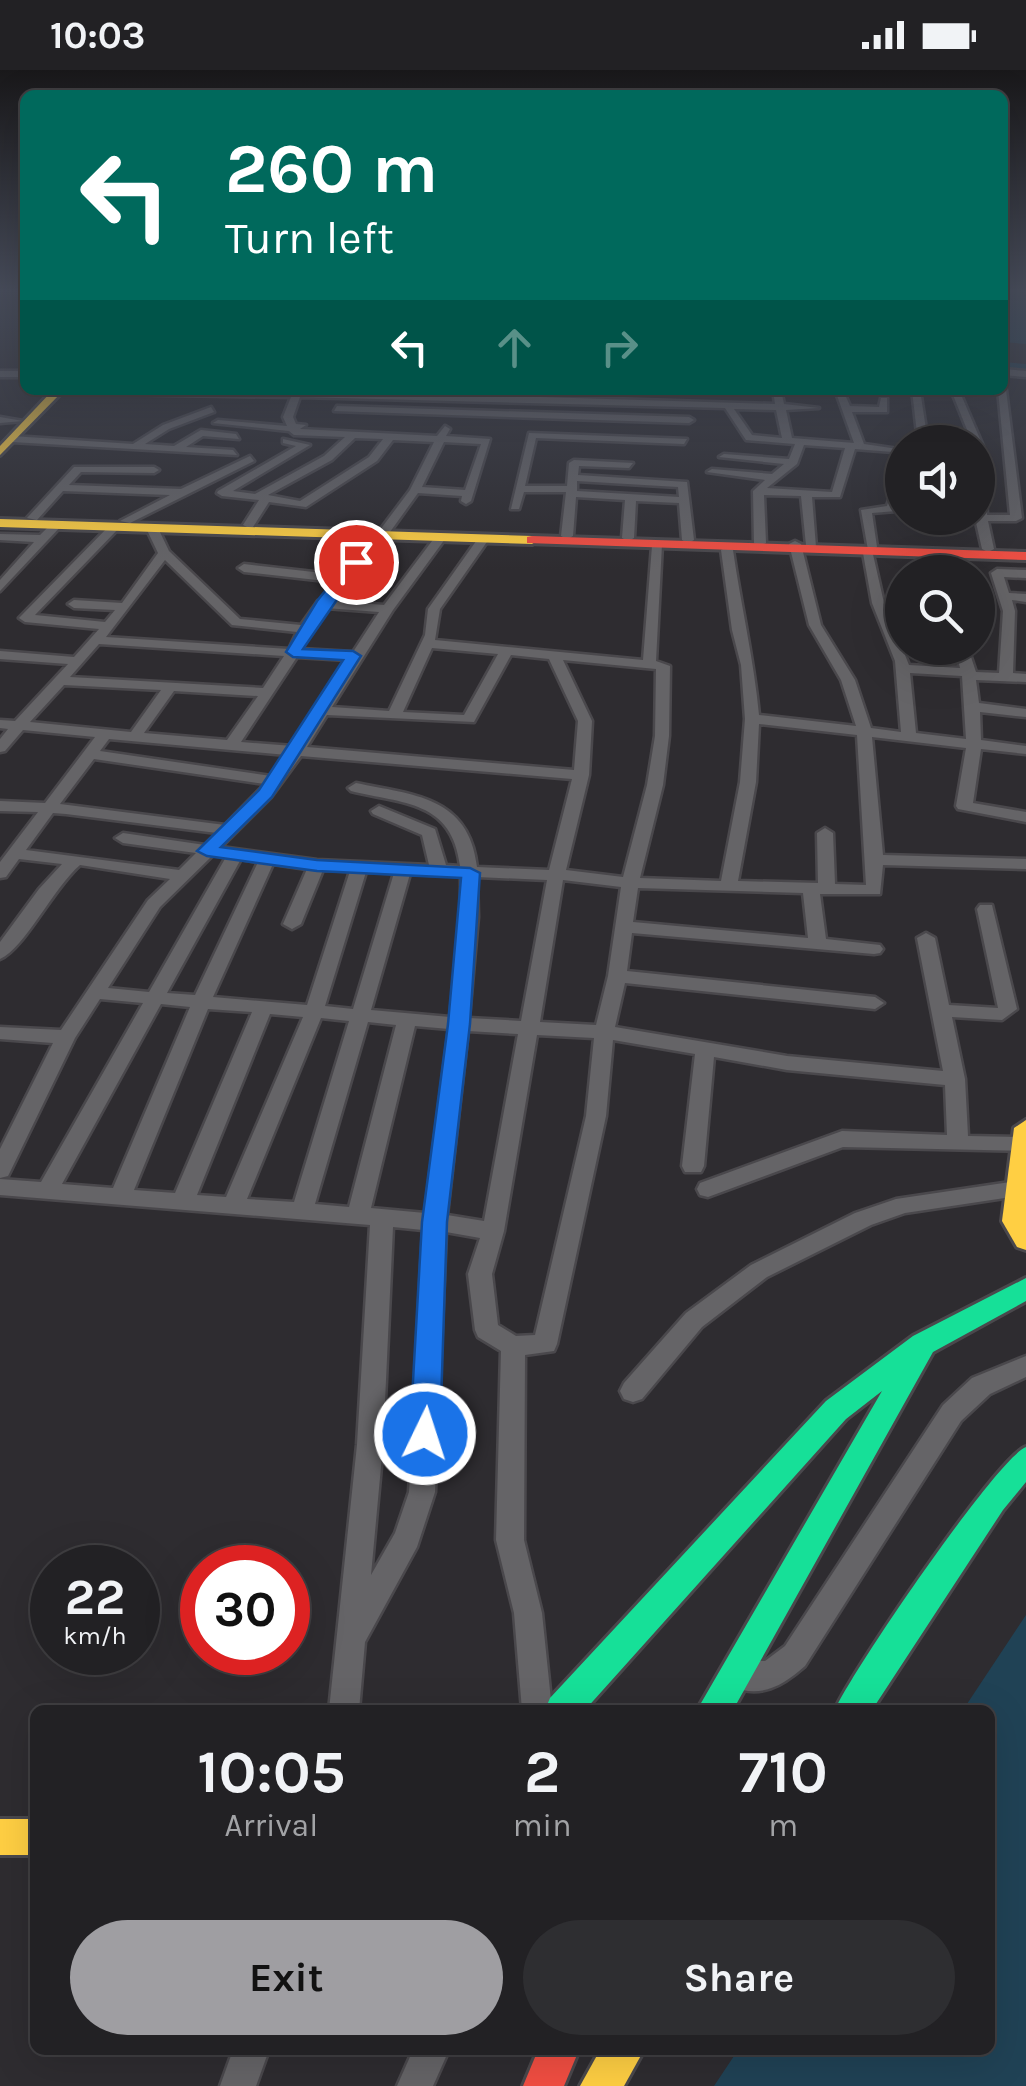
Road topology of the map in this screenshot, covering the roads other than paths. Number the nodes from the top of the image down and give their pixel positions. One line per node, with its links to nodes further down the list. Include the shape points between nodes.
1 (41, 395): 31 (main road)
2 (53, 395): 31 (main road)
3 (267, 395): 16 (street)
4 (296, 395): 20 (street)
5 (453, 395): 21 (street)
6 (464, 395): 12 (street)
7 (778, 395): 17 (street)
8 (841, 395): 19 (street)
9 (916, 395): 28 (street)
10 (957, 395): 29 (street)
11 (1003, 395): 68 (street, via 1016,519)
12 (520, 400): 14 (street); 23 (street)
13 (884, 400): 19 (street, via 884,410)
14 (664, 404): 15 (street); 25 (street)
15 (728, 406): 17 (street); 37 (street, via 748,438)
16 (260, 408)
17 (781, 408): 37 (street); 40 (street, via 813,404)
18 (210, 410): 41 (street)
19 (846, 410): 42 (street)
20 (290, 411): 21 (street); 22 (street); 32 (street)
21 (450, 412): 23 (street); 30 (street)
22 (234, 414)
23 (514, 414): 24 (street)
24 (582, 416): 25 (street); 35 (street)
25 (664, 419): 26 (street)
26 (690, 420)
27 (218, 423): 32 (street)
28 (921, 425)
29 (969, 425)
30 (447, 426): 32 (street, via 310,420); 36 (street)
31 (6, 434): 41 (street)
32 (291, 434): 33 (street); 43 (street, via 204,433); 63 (street, via 305,445 222,493)
33 (353, 435): 34 (street); 63 (street)
34 (391, 436): 36 (street); 63 (street, via 373,460 302,505)
35 (589, 437): 39 (street); 55 (street, via 532,435)
36 (441, 439): 56 (street); 56 (street, via 488,442 467,497)
37 (787, 440): 38 (street)
38 (801, 441): 40 (street); 48 (street)
39 (684, 442)
40 (821, 442): 42 (street)
41 (137, 445): 43 (street)
42 (856, 446): 44 (street); 61 (street)
43 (178, 448): 45 (street)
44 (885, 448)
45 (233, 453)
46 (724, 456): 48 (street)
47 (250, 458): 57 (street)
48 (792, 463): 52 (street); 59 (street)
49 (629, 466): 53 (street, via 575,462)
50 (154, 470): 54 (street, via 80,469)
51 (712, 472): 52 (street)
52 (772, 477): 58 (street)
53 (572, 487): 55 (street); 62 (street); 64 (street, via 682,484); 76 (street)
54 (61, 488): 57 (street); 72 (street)
55 (518, 488): 65 (street)
56 (415, 490): 74 (street)
57 (187, 492): 70 (street)
58 (758, 492): 59 (street); 82 (street)
59 (784, 493): 60 (street)
60 (806, 494): 61 (street); 84 (street)
61 (834, 496): 67 (street)
62 (631, 497): 64 (street); 78 (street)
63 (262, 498): 71 (street)
64 (684, 500): 81 (street)
65 (514, 507)
66 (885, 509): 67 (street)
67 (866, 510): 87 (street)
68 (995, 518)
69 (0, 520): 72 (main road)
70 (120, 524): 71 (main road); 72 (main road); 73 (main road); 103 (street, via 25,618)
71 (249, 525): 74 (main road)
72 (44, 528): 77 (street); 95 (street)
73 (152, 528): 74 (main road); 88 (street)
74 (376, 532): 76 (main road); 79 (main road); 92 (street, via 345,562 356,562)
75 (985, 535): 85 (street)
76 (567, 536): 78 (main road)
77 (0, 537)
78 (628, 538): 81 (main road)
79 (439, 539): 80 (main road); 100 (street)
80 (483, 540): 83 (main road); 109 (street, via 434,609)
81 (688, 540): 82 (main road)
82 (760, 543): 84 (main road)
83 (658, 546): 86 (main road); 118 (street)
84 (801, 547): 86 (main road); 87 (main road); 133 (street, via 815,625 848,680)
85 (988, 549): 87 (main road); 89 (main road)
86 (727, 550): 130 (street)
87 (870, 550): 89 (main road); 119 (street, via 878,603)
88 (164, 553): 99 (street); 106 (street, via 236,622)
89 (1026, 553)
90 (244, 568): 92 (street)
91 (1026, 574): 102 (street, via 997,573)
92 (344, 579): 98 (street)
93 (91, 585): 97 (street)
94 (1026, 586): 102 (street)
95 (0, 587)
96 (1026, 598): 102 (street)
97 (74, 604): 99 (street); 103 (street)
98 (322, 604): 100 (street); 106 (street)
99 (125, 607): 104 (street)
100 (387, 609): 114 (street)
101 (1026, 612): 102 (street)
102 (1007, 618): 105 (street); 108 (street); 112 (street); 121 (street)
103 (57, 622): 104 (street)
104 (108, 626): 107 (street)
105 (1026, 626)
106 (306, 629): 110 (street)
107 (97, 640): 110 (street); 116 (street)
108 (1026, 640)
109 (426, 644): 111 (street); 129 (street)
110 (293, 652): 114 (street); 125 (street)
111 (506, 652): 115 (street); 129 (street, via 470,719)
112 (1026, 654)
113 (0, 655): 116 (street)
114 (353, 656): 127 (street)
115 (554, 658): 118 (street); 143 (street, via 585,721)
116 (78, 661): 123 (street)
117 (967, 665): 120 (street)
118 (649, 666): 168 (street, via 663,666 662,736)
119 (904, 670): 120 (street); 135 (street)
120 (970, 674): 121 (street); 126 (street)
121 (1006, 676): 122 (street)
122 (1026, 678)
123 (60, 681): 124 (street); 132 (street)
124 (172, 685): 125 (street); 136 (street)
125 (267, 692): 138 (street)
126 (974, 707): 128 (street); 137 (street)
127 (323, 710): 129 (street); 141 (street)
128 (1026, 712)
129 (394, 716)
130 (752, 719): 133 (street); 169 (street)
131 (0, 724): 132 (street)
132 (20, 725): 134 (street); 139 (street)
133 (864, 730): 135 (street); 158 (street)
134 (106, 734): 136 (street); 142 (street)
135 (909, 735): 137 (street)
136 (135, 736): 138 (street)
137 (975, 743): 140 (street); 149 (street, via 964,808)
138 (231, 745): 141 (street)
139 (0, 748)
140 (1026, 750)
141 (297, 751): 143 (street); 144 (street)
142 (91, 754): 144 (street); 147 (street)
143 (581, 774): 166 (street)
144 (275, 782): 150 (street)
145 (356, 788): 165 (street, via 446,815)
146 (0, 806): 147 (street)
147 (51, 808): 150 (street); 154 (street)
148 (379, 811): 163 (street, via 429,832)
149 (1025, 818)
150 (228, 830): 153 (street)
151 (824, 834): 170 (street)
152 (123, 838): 153 (street)
153 (207, 851): 155 (street); 167 (street)
154 (14, 854): 156 (street); 164 (street)
155 (234, 855): 157 (street); 180 (street)
156 (77, 860): 167 (street); 177 (street, via 53,877)
157 (268, 860): 160 (street); 181 (street)
158 (875, 860): 159 (street); 170 (street, via 874,890)
159 (1026, 864)
160 (317, 866): 161 (street); 172 (street)
161 (358, 869): 162 (street); 185 (street)
162 (404, 870): 163 (street); 186 (street)
163 (439, 872): 165 (street)
164 (0, 873)
165 (470, 873): 166 (street); 188 (street)
166 (556, 875): 168 (street); 189 (street)
167 (184, 876): 179 (street, via 154,904)
168 (630, 882): 169 (street); 173 (street)
169 (729, 886): 170 (street)
170 (819, 888): 175 (street)
171 (986, 910): 184 (street, via 1008,1010)
172 (292, 924)
173 (626, 927): 175 (street); 178 (street)
174 (926, 938): 184 (street)
175 (818, 944): 176 (street)
176 (874, 949)
177 (0, 953)
178 (616, 976): 182 (street); 190 (street)
179 (98, 993): 180 (street); 192 (street)
180 (152, 998): 181 (street); 203 (street)
181 (201, 1003): 183 (street); 204 (street)
182 (875, 1003)
183 (264, 1008): 185 (street); 205 (street)
184 (939, 1010): 194 (street)
185 (314, 1013): 186 (street); 206 (street)
186 (363, 1017): 187 (street); 207 (street)
187 (408, 1020): 188 (street); 208 (street)
188 (459, 1024): 189 (street); 209 (street)
189 (528, 1026): 190 (street); 210 (street)
190 (604, 1032): 193 (street); 214 (street, via 596,1116 544,1344)
191 (0, 1034): 192 (street)
192 (66, 1037): 195 (street)
193 (705, 1050): 194 (street); 198 (street)
194 (955, 1079): 197 (street)
195 (8, 1135): 199 (street)
196 (1024, 1137): 197 (street); 202 (main road)
197 (958, 1140): 201 (street, via 842,1139)
198 (693, 1166)
199 (0, 1170)
200 (0, 1188): 203 (street)
201 (708, 1189)
202 (1017, 1189): 211 (main road, via 1014,1221); 216 (street, via 904,1205 863,1218 759,1271 694,1320)
203 (48, 1190): 204 (street)
204 (121, 1195): 205 (street)
205 (183, 1202): 206 (street)
206 (233, 1206): 207 (street)
207 (302, 1212): 208 (street)
208 (370, 1217): 209 (street); 218 (street, via 370,1445)
209 (435, 1222): 210 (street); 218 (street, via 422,1492 407,1538)
210 (493, 1231): 214 (street, via 480,1274 487,1330)
211 (1026, 1240)
212 (1026, 1288): 213 (main road)
213 (923, 1344): 219 (main road); 222 (main road, via 836,1410)
214 (513, 1346): 221 (street, via 510,1540 528,1613)
215 (1026, 1366): 219 (street, via 981,1386 952,1412 784,1667 770,1676)
216 (634, 1391)
217 (1026, 1460): 224 (main road, via 992,1500)
218 (348, 1645): 220 (street)
219 (733, 1676): 223 (main road)
220 (344, 1705)
221 (537, 1705)
222 (567, 1705)
223 (717, 1705)
224 (855, 1705)
225 (0, 1837): 226 (main road)
226 (30, 1838)
227 (250, 2055): 231 (street)
228 (429, 2055): 232 (street)
229 (557, 2055): 233 (main road)
230 (621, 2055): 234 (main road)
231 (238, 2086)
232 (415, 2086)
233 (543, 2086)
234 (600, 2086)

